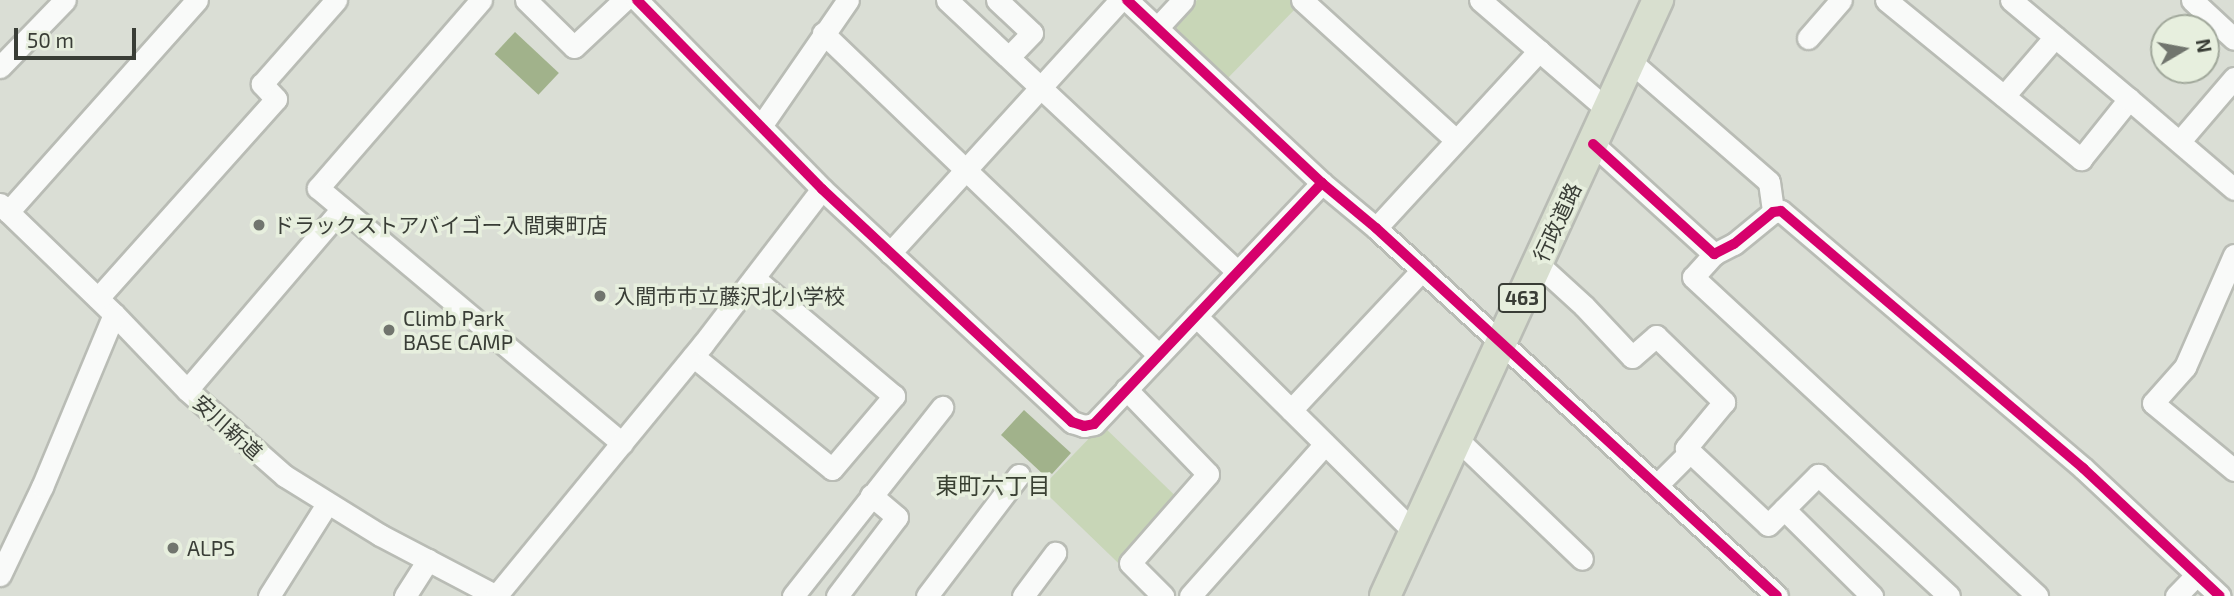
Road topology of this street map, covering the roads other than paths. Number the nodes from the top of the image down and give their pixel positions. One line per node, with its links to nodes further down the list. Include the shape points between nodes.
1 (65, 0): 29 (street)
2 (197, 0): 43 (street)
3 (336, 0): 54 (street, via 262,84 276,99)
4 (526, 0): 5 (street, via 574,47)
5 (624, 0)
6 (637, 0): 35 (street)
7 (848, 0): 22 (street)
8 (947, 0): 27 (street)
9 (997, 0): 27 (street, via 1032,33)
10 (1120, 0): 31 (street)
11 (1127, 0): 21 (street)
12 (1182, 0): 21 (street)
13 (1302, 0): 36 (street)
14 (1480, 0): 26 (street)
15 (1658, 0): 28 (highway, 行政道路 / 463)
16 (1886, 0): 32 (street)
17 (2011, 0): 23 (street)
18 (479, 1): 44 (street, via 318,188)
19 (2193, 1): 25 (street)
20 (1835, 2): 24 (street)
21 (1157, 28): 40 (street)
22 (822, 33): 35 (street); 39 (street)
23 (2055, 37): 32 (street); 33 (street)
24 (1808, 38)
25 (2234, 39)
26 (1539, 51): 34 (street); 36 (street)
27 (1009, 57): 31 (street)
28 (1630, 61): 34 (highway, 行政道路 / 463); 45 (street, via 1769,182)
29 (0, 66)
30 (2234, 78): 37 (street)
31 (1041, 86): 39 (street); 52 (street)
32 (2004, 96): 33 (street, via 2081,159)
33 (2129, 99): 37 (street)
34 (1608, 110): 38 (highway, 行政道路 / 463)
35 (761, 127): 42 (street)
36 (1456, 140): 46 (street)
37 (2180, 141): 41 (street)
38 (1593, 144): 48 (street); 50 (highway, 行政道路 / 463)
39 (967, 169): 47 (street); 58 (street)
40 (1322, 183): 46 (street); 52 (street)
41 (2234, 188)
42 (822, 189): 47 (street); 53 (street)
43 (4, 208): 54 (street, 安川新道)
44 (341, 211): 61 (street); 65 (street)
45 (1773, 212): 48 (street); 78 (street, via 1781,211 2083,468)
46 (1376, 228): 51 (street)
47 (890, 253): 60 (street, via 1072,422 1094,424)
48 (1714, 254): 93 (street, via 1693,277)
49 (2234, 255): 68 (street, via 2185,367 2153,403)
50 (1538, 264): 57 (highway, 行政道路 / 463); 67 (street, via 1632,356 1656,336 1724,402 1686,448)
51 (1422, 270): 57 (street); 63 (street)
52 (1238, 272): 56 (street)
53 (754, 278): 59 (street); 59 (street, via 894,396 832,469)
54 (98, 298): 55 (street, 安川新道)
55 (114, 314): 61 (street, 安川新道); 79 (street)
56 (1196, 316): 58 (street); 63 (street)
57 (1501, 342): 64 (highway, 行政道路 / 463); 70 (street)
58 (1159, 355): 60 (street)
59 (693, 356): 65 (street)
60 (1126, 389): 87 (street, via 1208,474 1130,563)
61 (187, 390): 72 (street, 安川新道, via 275,468)
62 (942, 407): 71 (street)
63 (1291, 410): 66 (street)
64 (1457, 439): 74 (highway, 行政道路 / 463); 76 (street)
65 (622, 443): 82 (street)
66 (1325, 444): 74 (street); 88 (street)
67 (1690, 452): 70 (street); 73 (street, via 1768,525)
68 (2234, 470)
69 (1020, 475): 85 (street)
70 (1658, 484): 90 (street)
71 (871, 495): 83 (street); 84 (street, via 897,517)
72 (327, 504): 77 (street, 安川新道); 80 (street)
73 (1784, 509): 91 (street); 92 (street, via 1818,475)
74 (1414, 532): 89 (highway, 行政道路 / 463)
75 (1055, 553): 86 (street)
76 (1582, 559)
77 (428, 560): 81 (street); 82 (street, 安川新道)
78 (2197, 574): 94 (street); 95 (street)
79 (0, 575)
80 (269, 596)
81 (405, 596)
82 (496, 596)
83 (793, 596)
84 (837, 596)
85 (927, 596)
86 (1023, 596)
87 (1163, 596)
88 (1190, 596)
89 (1385, 596)
90 (1777, 596)
91 (1872, 596)
92 (1949, 596)
93 (2037, 596)
94 (2176, 596)
95 (2220, 596)

